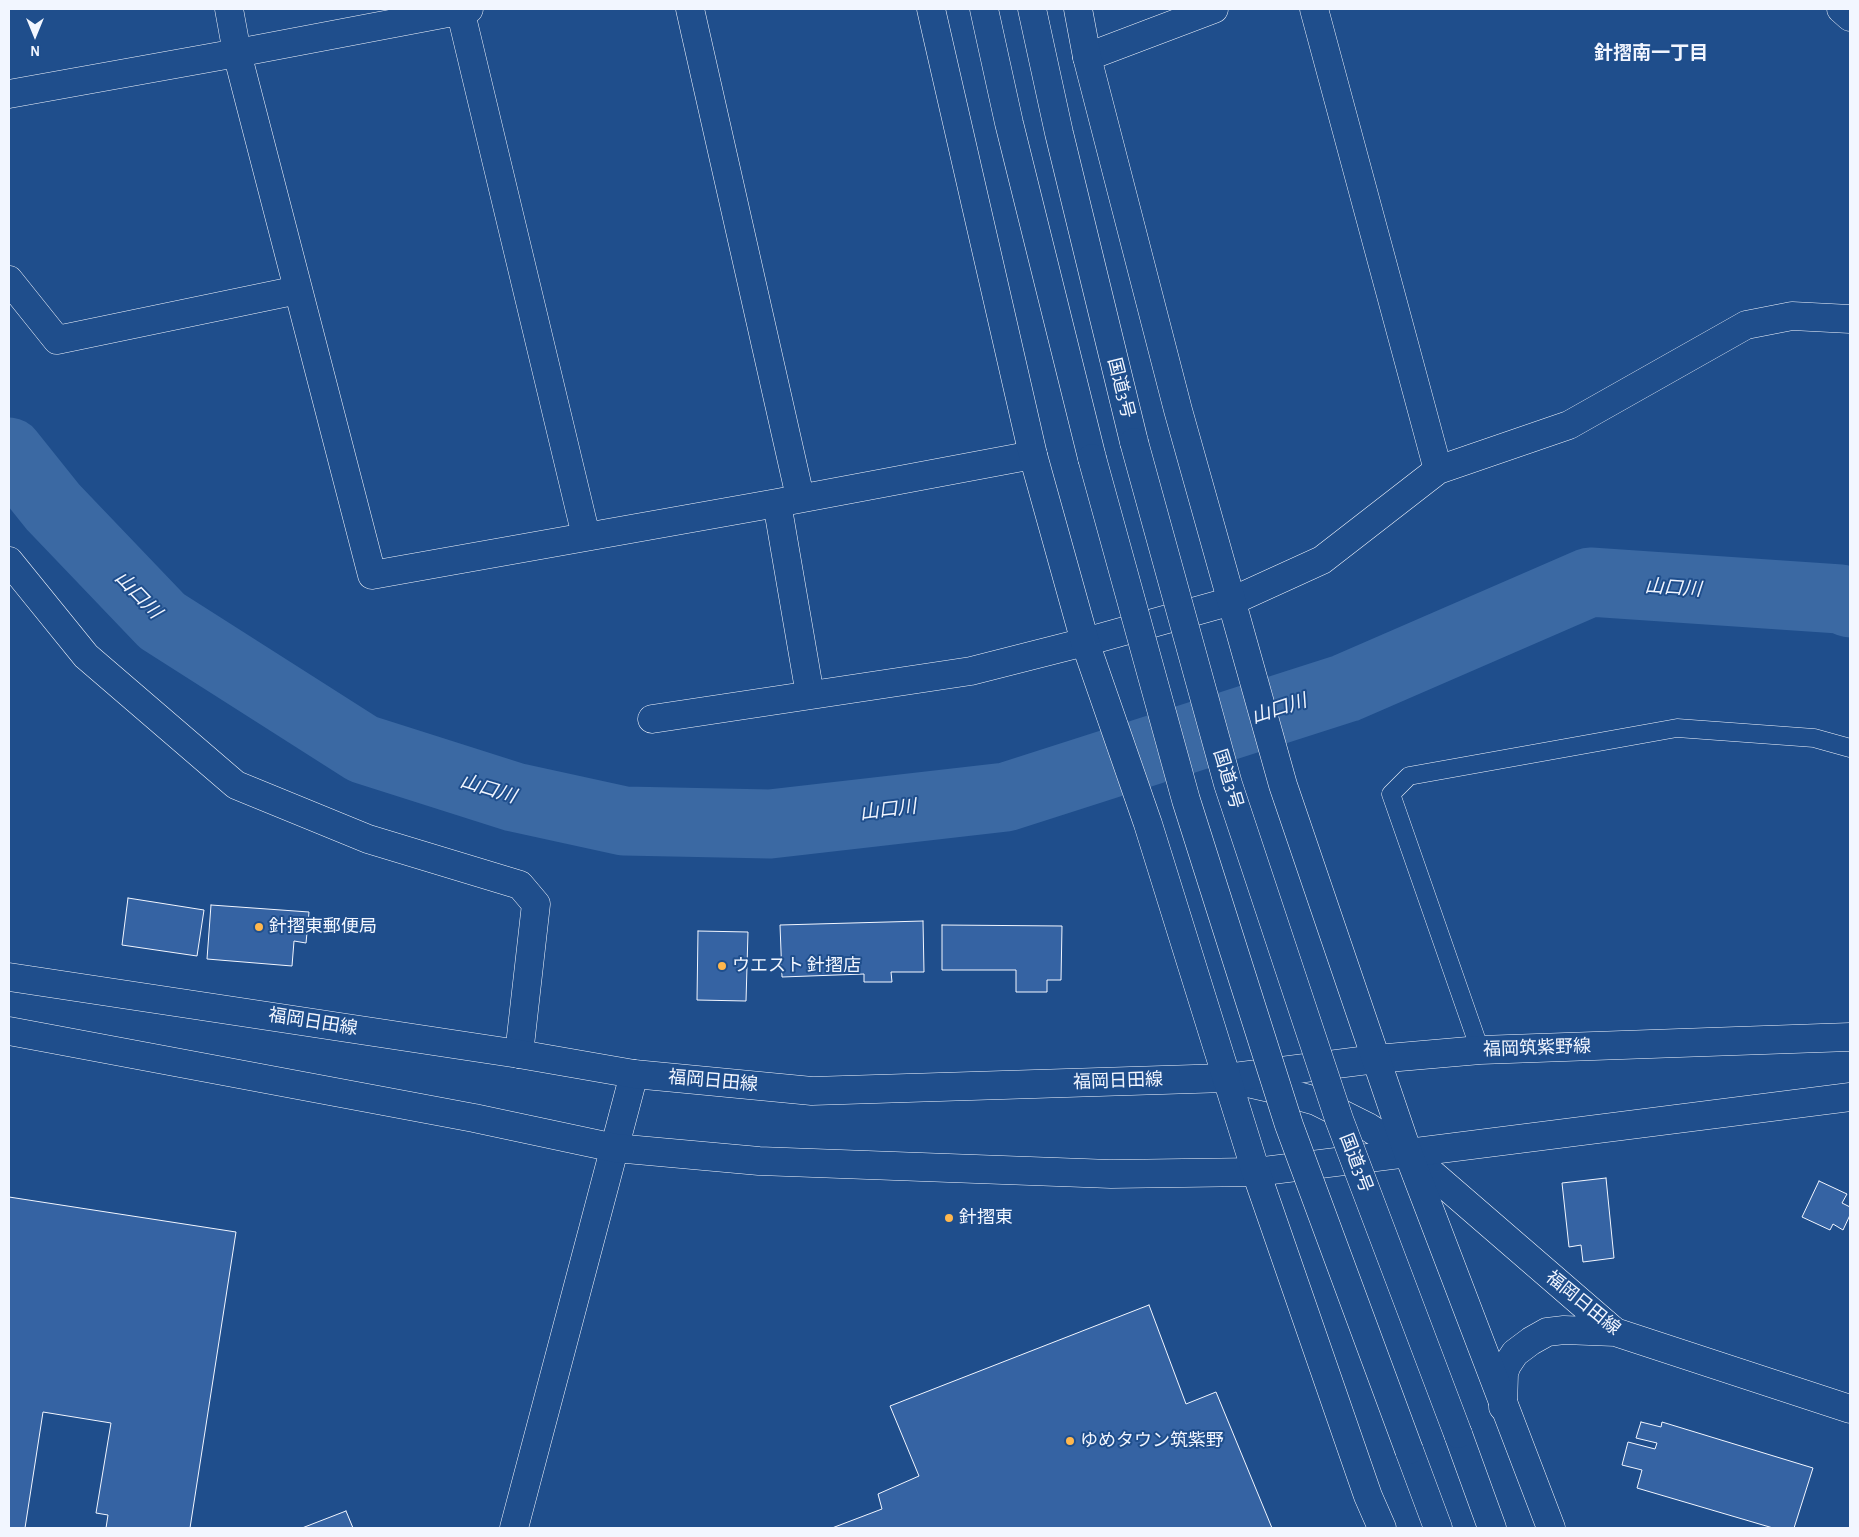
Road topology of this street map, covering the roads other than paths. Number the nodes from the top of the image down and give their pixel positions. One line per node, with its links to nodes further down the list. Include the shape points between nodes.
1 (229, 9): 12 (main road)
2 (463, 9): 12 (main road); 21 (main road)
3 (690, 9): 20 (main road)
4 (931, 9): 18 (main road)
5 (984, 9): 45 (main road, bridge, via 1092,458 1186,800 1289,1126)
6 (1032, 9): 46 (main road, 国道3号, bridge, via 1134,442 1228,784 1339,1119)
7 (1078, 9): 13 (main road)
8 (1214, 9): 13 (main road)
9 (1314, 9): 19 (main road)
10 (1841, 9): 11 (main road)
11 (1850, 16)
12 (237, 53): 14 (main road); 16 (main road)
13 (1087, 57): 23 (main road, via 1178,410)
14 (9, 94)
15 (9, 280): 16 (main road, via 57,340)
16 (298, 290): 21 (main road, via 372,575)
17 (1850, 319): 19 (main road, via 1792,316 1746,325 1569,425)
18 (1033, 455): 20 (main road); 24 (main road)
19 (1438, 470): 23 (main road, via 1322,560)
20 (789, 500): 21 (main road); 25 (main road)
21 (586, 536)
22 (9, 561): 32 (main road, via 86,656 236,786 368,839 520,884 536,904)
23 (1232, 601): 24 (main road); 33 (main road, via 1283,785)
24 (1089, 651): 25 (main road); 35 (main road, via 1148,824)
25 (810, 695): 26 (main road)
26 (652, 719)
27 (1850, 748): 31 (lane, via 1814,738 1677,728 1409,776 1391,794)
28 (9, 977): 32 (main road, 福岡日田線)
29 (9, 1031): 37 (main road, via 474,1118)
30 (1850, 1037): 31 (main road, 福岡筑紫野線)
31 (1480, 1050): 33 (main road, 福岡筑紫野線)
32 (518, 1054): 34 (main road, 福岡日田線)
33 (1376, 1059): 35 (main road, 福岡筑紫野線); 38 (main road)
34 (634, 1074): 35 (main road, 福岡日田線, via 812,1091); 37 (main road)
35 (1226, 1078): 38 (main road, 福岡日田線, via 1316,1102 1368,1127); 39 (main road)
36 (1850, 1097): 38 (main road)
37 (615, 1148): 39 (main road, via 759,1161 1110,1174); 43 (main road)
38 (1408, 1153): 39 (main road); 40 (main road, 福岡日田線); 41 (main road)
39 (1256, 1172): 44 (main road, via 1368,1496)
40 (1615, 1332): 41 (main road, via 1564,1330 1547,1332 1531,1340 1515,1352 1507,1365); 42 (main road, 福岡日田線)
41 (1503, 1407): 47 (main road)
42 (1850, 1409)
43 (514, 1528)
44 (1382, 1528)
45 (1438, 1528)
46 (1492, 1528)
47 (1551, 1528)

